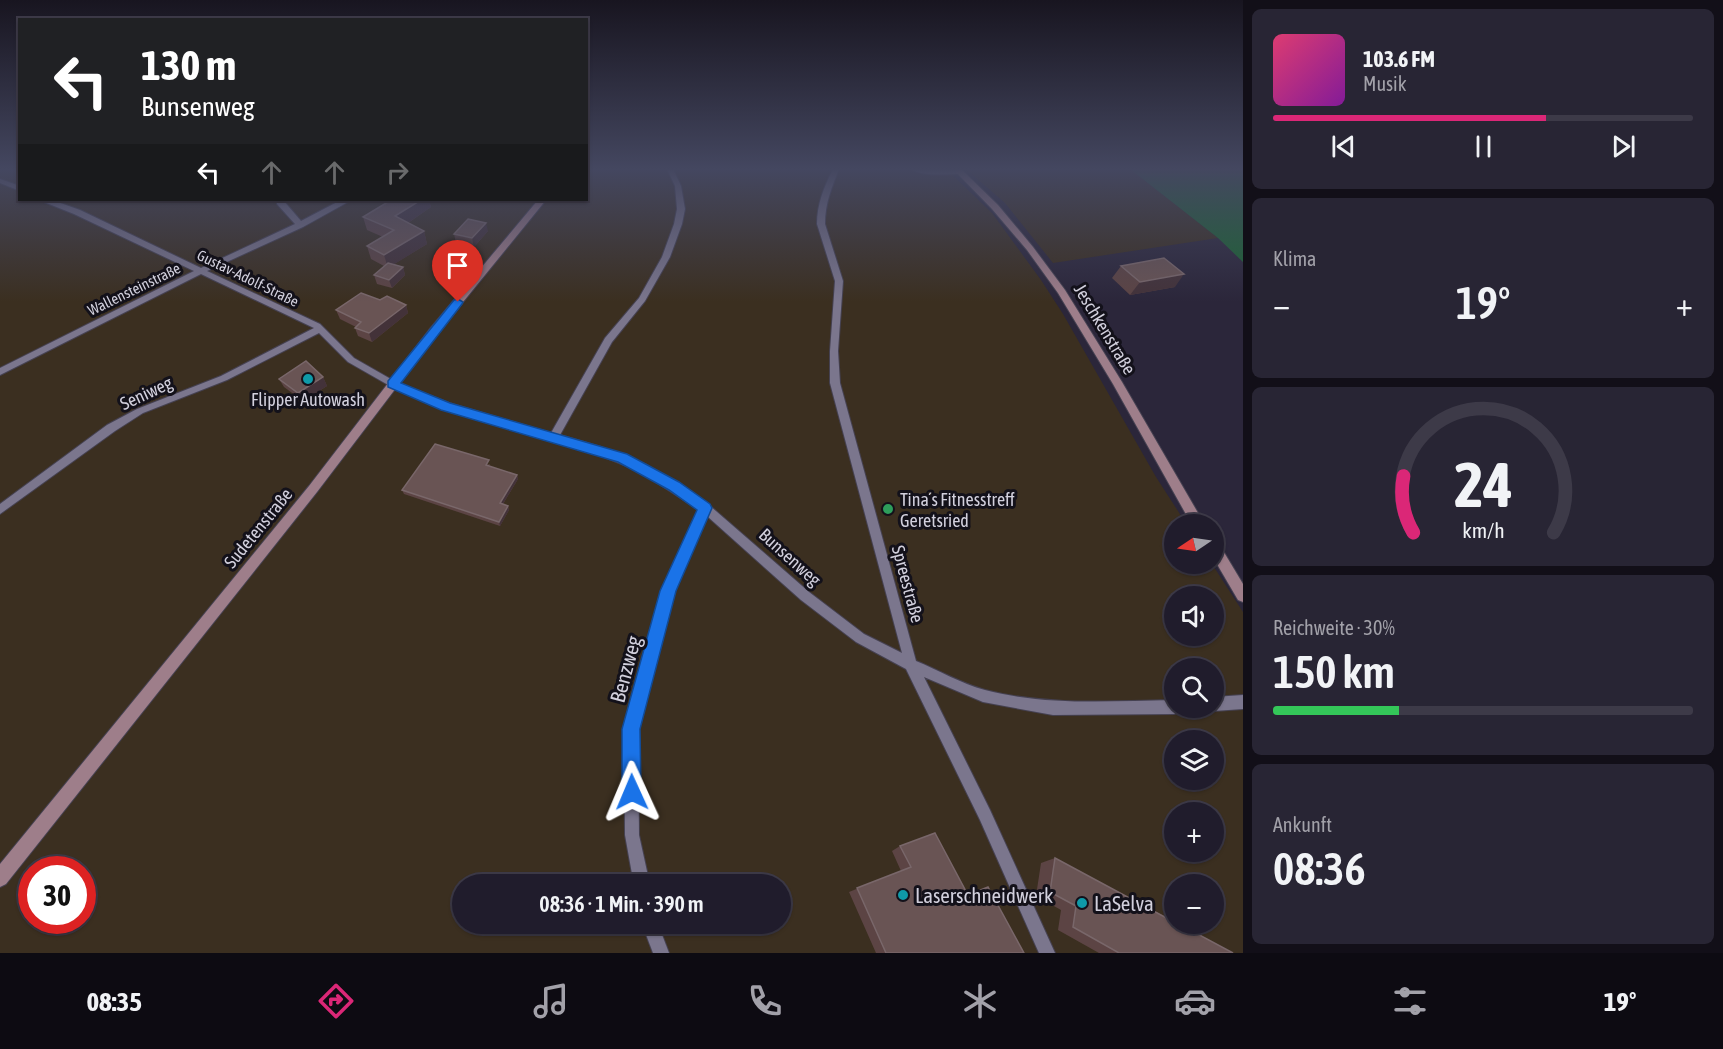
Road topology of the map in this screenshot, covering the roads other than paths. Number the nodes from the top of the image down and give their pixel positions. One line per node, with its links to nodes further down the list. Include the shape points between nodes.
1 (77, 213): 9 (street, Gustav-Adolf-Straße)
2 (290, 213): 8 (street)
3 (321, 213): 8 (street, Wallensteinstraße)
4 (531, 213): 12 (street, Sudetenstraße)
5 (680, 213): 13 (street, via 666,257 642,299 608,340)
6 (821, 213): 19 (street, Spreestraße, via 821,224 839,281 835,383)
7 (1002, 213): 16 (street, Jeschkenstraße, via 1057,284)
8 (300, 225): 9 (street, Wallensteinstraße)
9 (203, 271): 10 (street, Gustav-Adolf-Straße); 11 (street, Wallensteinstraße)
10 (319, 329): 12 (street, Gustav-Adolf-Straße, via 351,360); 15 (street, Seniweg, via 224,378 140,411)
11 (0, 372)
12 (393, 384): 13 (street, Bunsenweg, via 446,406); 24 (street, Sudetenstraße)
13 (553, 438): 14 (street, Bunsenweg, via 644,468)
14 (705, 508): 19 (street, Bunsenweg, via 860,638); 23 (street, Benzweg, via 668,591 631,729 632,835)
15 (0, 510)
16 (1193, 514)
17 (1224, 565): 18 (street)
18 (1243, 596)
19 (911, 665): 22 (street, Bunsenweg, via 983,696 1015,702 1053,708); 27 (street, Spreestraße)
20 (1243, 702): 21 (street)
21 (1224, 703)
22 (1164, 707)
23 (640, 874)
24 (0, 878)
25 (654, 934): 26 (street)
26 (661, 953)
27 (1047, 953)

